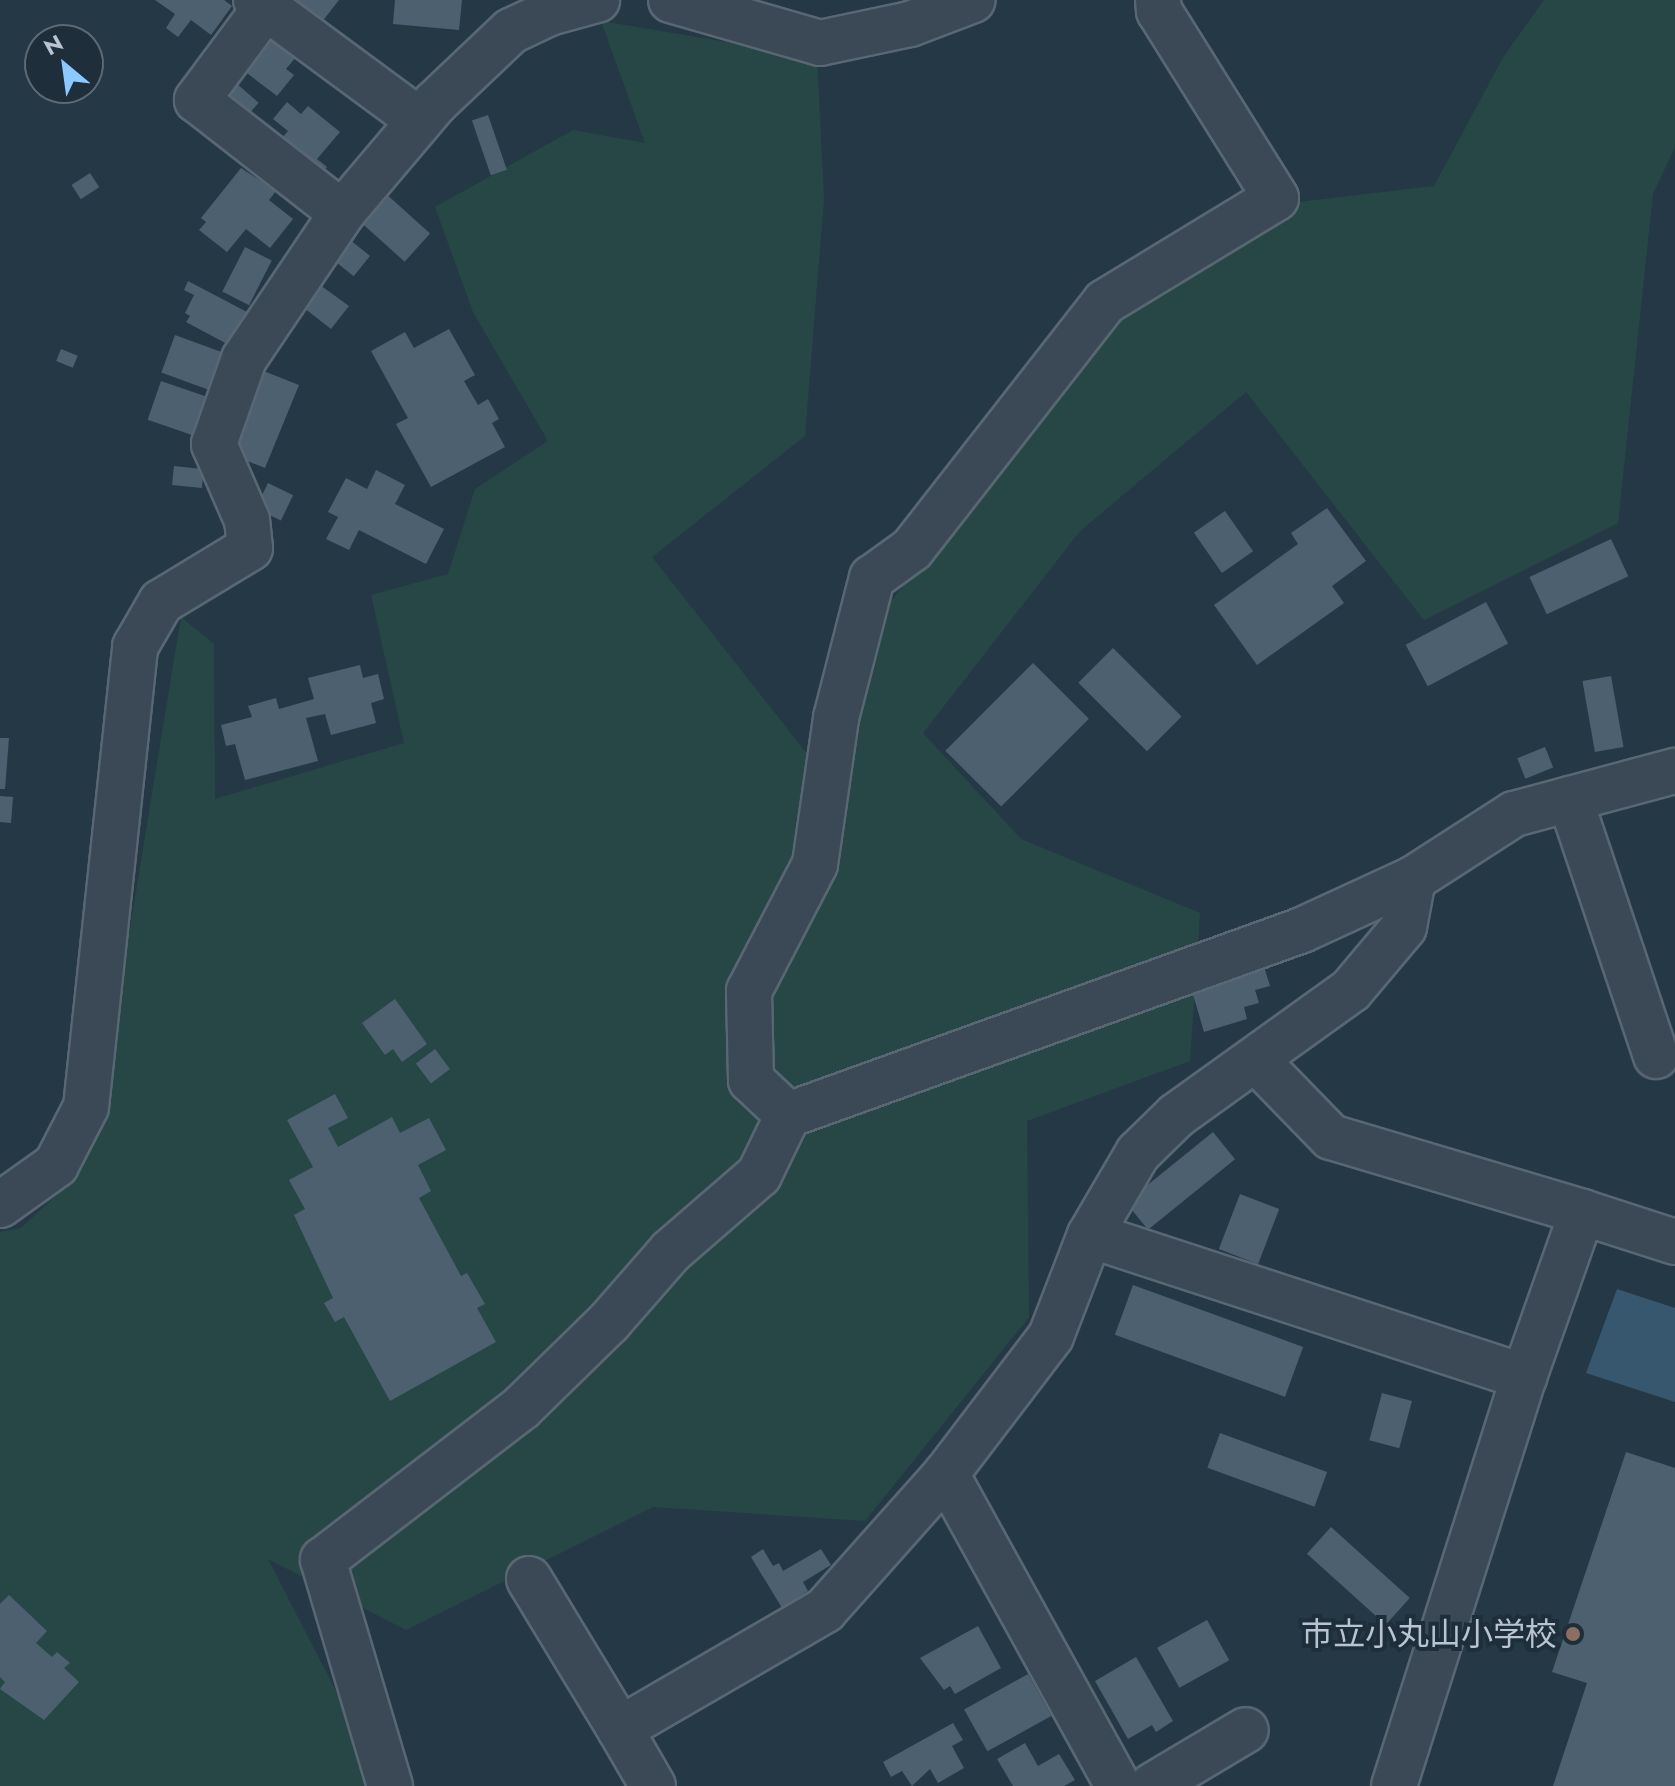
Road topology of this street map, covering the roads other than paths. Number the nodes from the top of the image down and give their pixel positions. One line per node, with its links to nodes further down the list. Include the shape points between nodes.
1 (597, 0): 6 (street, via 549,13 511,31)
2 (671, 0): 3 (street, via 820,43 910,24)
3 (973, 0)
4 (1158, 0): 13 (street, via 1159,11 1276,198 1105,302 912,549 872,578 836,718 815,864 749,991 751,1080)
5 (261, 4): 6 (street); 7 (street, via 197,100)
6 (419, 120): 7 (street)
7 (342, 213): 14 (street, via 244,359 214,444 247,520 250,548 161,602 135,647 86,1107 56,1165)
8 (1675, 771): 9 (street)
9 (1570, 799): 10 (street, via 1514,814); 11 (street)
10 (1413, 879): 12 (street, via 1404,927 1351,990); 13 (street, via 1302,930)
11 (1656, 1056)
12 (1257, 1061): 15 (street, via 1331,1137); 16 (street, via 1177,1115 1138,1153)
13 (788, 1115): 23 (street, via 759,1175 670,1252 609,1322 532,1397 323,1560)
14 (0, 1205)
15 (1582, 1212): 17 (street); 18 (street)
16 (1090, 1235): 18 (street); 19 (street, via 1051,1336)
17 (1675, 1242)
18 (1524, 1377): 27 (street)
19 (946, 1474): 21 (street, via 825,1610); 25 (street)
20 (529, 1579): 21 (street)
21 (620, 1729): 24 (street)
22 (1246, 1730): 26 (street)
23 (390, 1786)
24 (653, 1786)
25 (1118, 1786)
26 (1152, 1786)
27 (1394, 1786)

